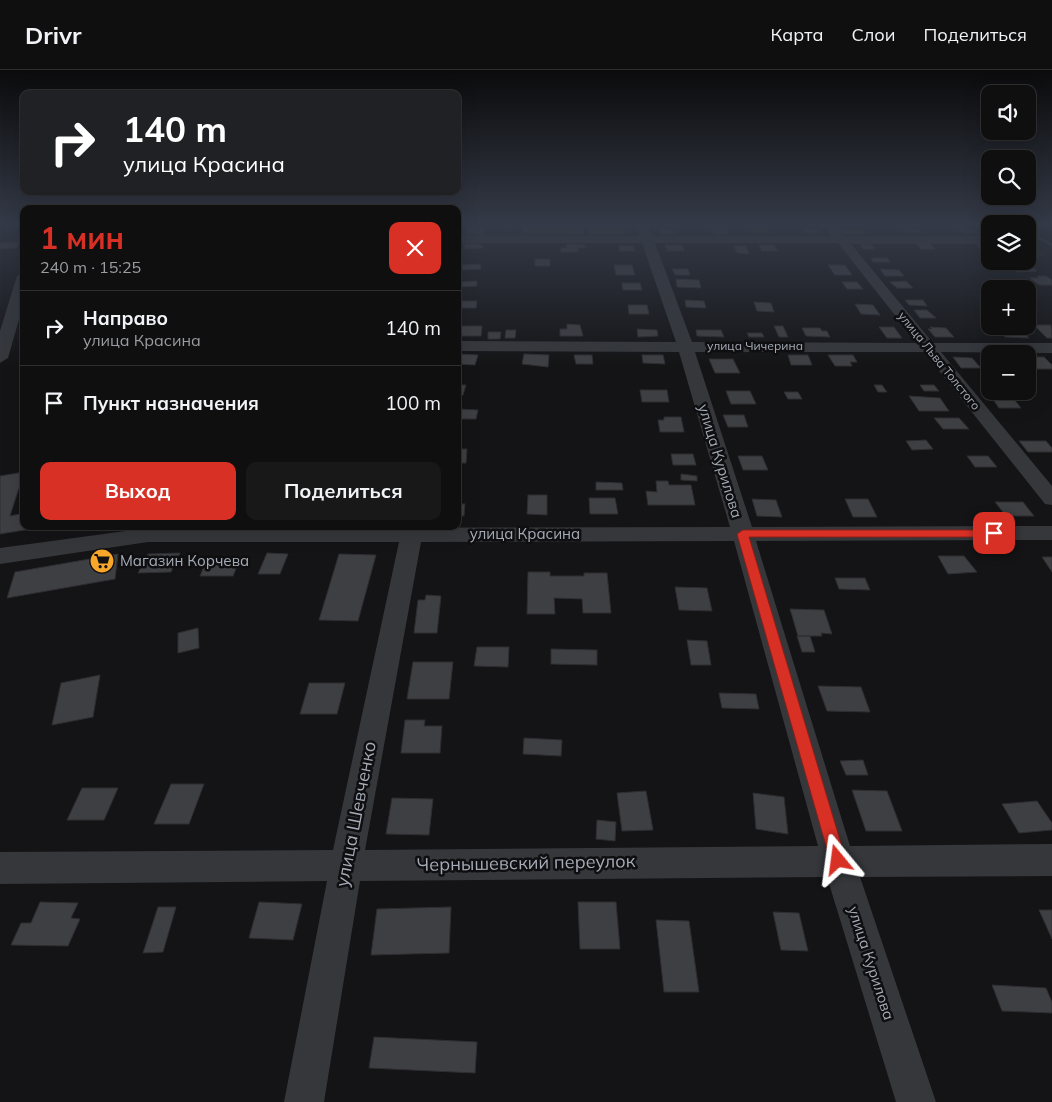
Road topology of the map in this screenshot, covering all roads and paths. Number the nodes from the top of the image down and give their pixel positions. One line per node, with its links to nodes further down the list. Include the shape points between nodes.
1 (658, 271): 5 (street, улица Курилова)
2 (866, 271): 6 (street, улица Льва Толстого)
3 (20, 290): 8 (street)
4 (461, 346): 5 (street, улица Чичерина)
5 (685, 346): 6 (street, улица Чичерина); 12 (street, улица Курилова)
6 (928, 347): 7 (street, улица Чичерина); 9 (street, улица Льва Толстого)
7 (1052, 348)
8 (0, 358)
9 (1052, 499)
10 (412, 530): 12 (street, улица Красина); 13 (street, улица Красина, via 148,535); 16 (street, улица Шевченко)
11 (1052, 533): 12 (street, улица Красина)
12 (743, 534): 14 (street, улица Курилова)
13 (0, 556)
14 (838, 860): 15 (street, Чернышевский переулок); 16 (street, Чернышевский переулок); 19 (street, улица Курилова)
15 (1052, 860)
16 (346, 865): 17 (street, Чернышевский переулок); 18 (street, улица Шевченко)
17 (0, 868)
18 (304, 1102)
19 (916, 1102)

